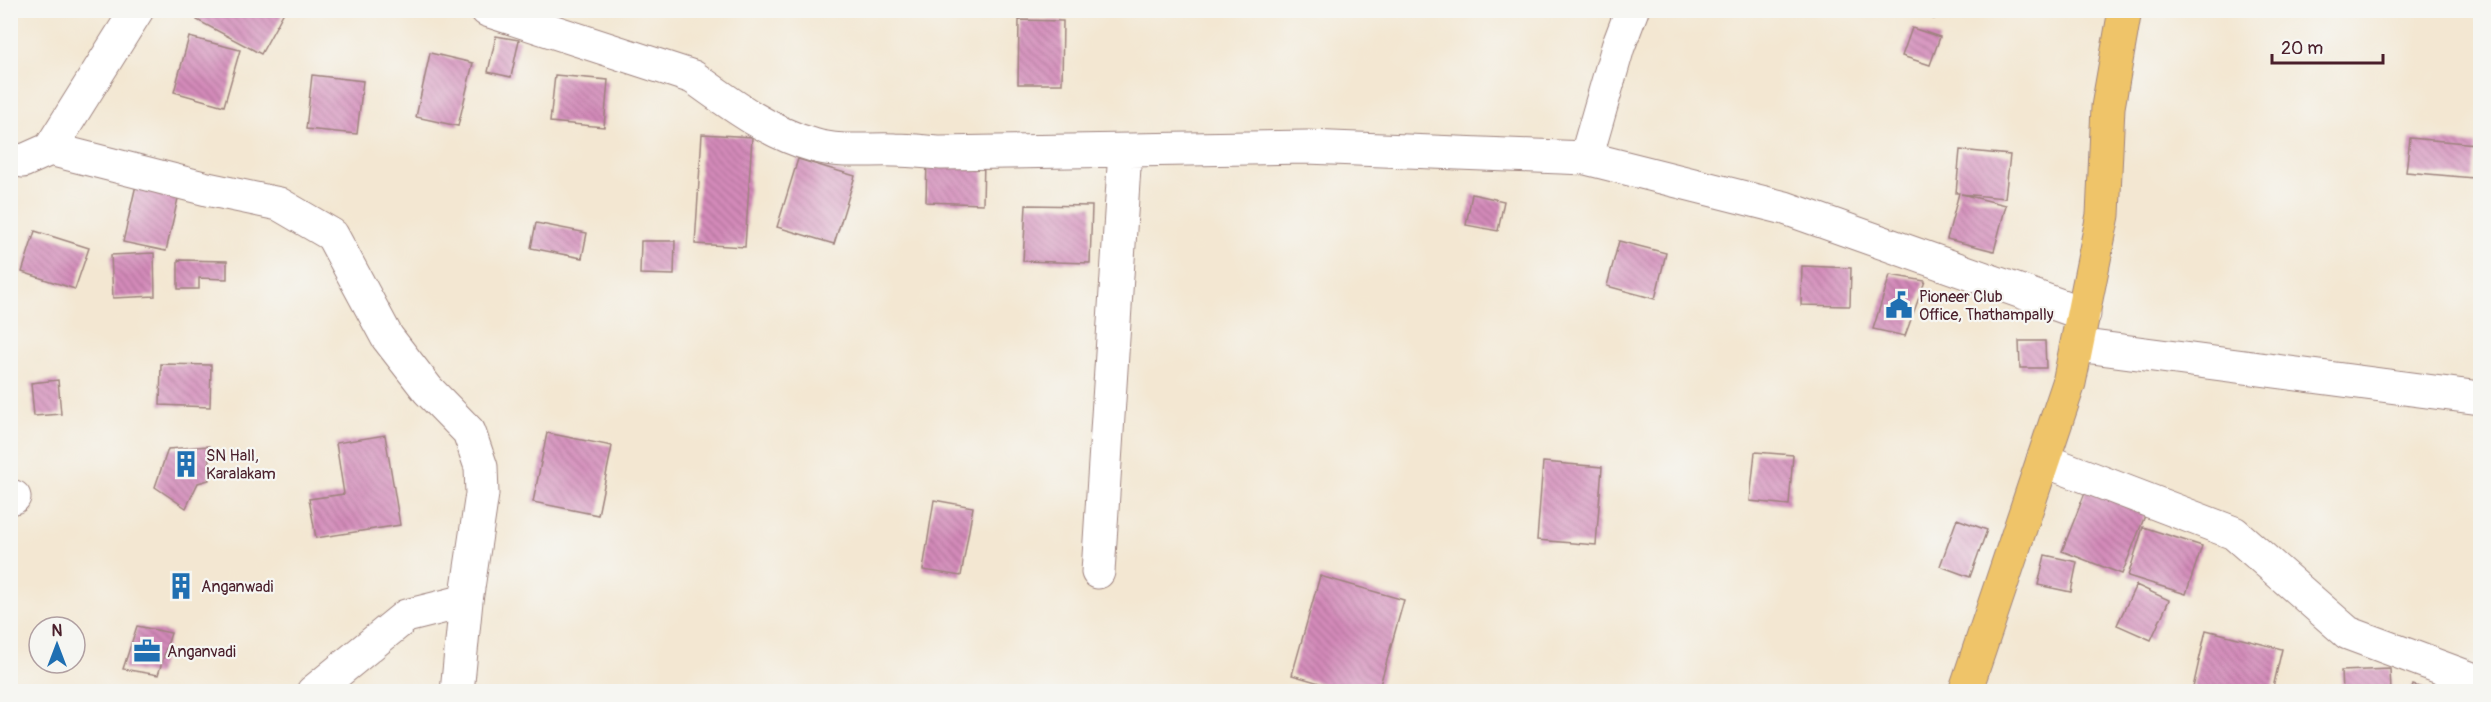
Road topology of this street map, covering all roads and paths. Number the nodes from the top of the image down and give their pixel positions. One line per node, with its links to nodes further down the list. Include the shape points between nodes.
1 (137, 10): 5 (street)
2 (487, 10): 6 (street, via 693,77 782,134 814,146 850,151 941,153)
3 (1632, 10): 7 (street)
4 (2125, 10): 9 (main road, via 2108,107 2103,215)
5 (50, 149): 8 (street, via 23,161); 13 (street, via 279,204 332,235 387,337 428,390 469,432 481,467 482,494)
6 (1125, 151): 7 (street, via 1308,147); 12 (street)
7 (1586, 158): 9 (street, via 1785,208)
8 (10, 159)
9 (2081, 330): 10 (street); 11 (main road, via 2069,383)
10 (2481, 398)
11 (2043, 460): 14 (street, via 2234,533 2348,633); 17 (main road)
12 (1098, 572)
13 (466, 601): 15 (street, via 406,616); 16 (street)
14 (2481, 682)
15 (313, 692)
16 (457, 692)
17 (1965, 692)

